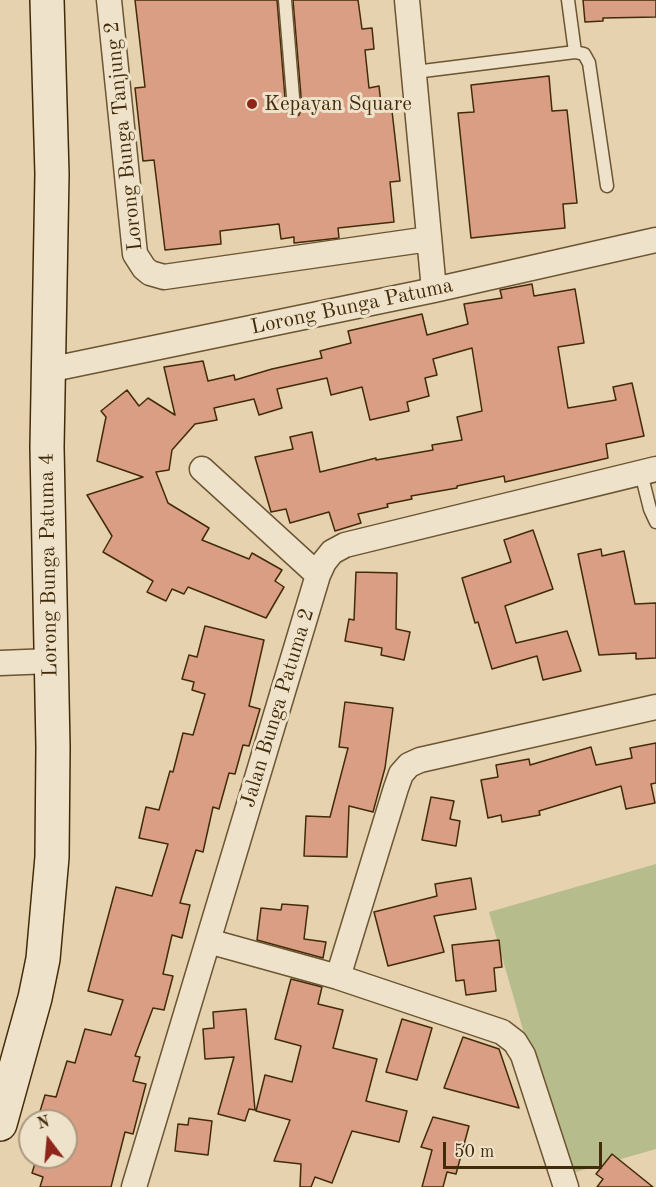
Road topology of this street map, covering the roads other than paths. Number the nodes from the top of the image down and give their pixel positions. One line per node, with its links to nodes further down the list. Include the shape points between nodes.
1 (47, 0): 13 (street, Lorong Bunga Patuma 4, via 52,174)
2 (109, 0): 10 (street, Lorong Bunga Tanjung 2, via 135,254 150,273 164,277)
3 (285, 0): 8 (lane)
4 (407, 0): 7 (street)
5 (568, 0): 6 (lane)
6 (575, 51): 7 (lane); 9 (lane, via 584,54 589,63)
7 (415, 72): 10 (street)
8 (294, 109)
9 (607, 186)
10 (429, 239): 12 (street)
11 (656, 240): 12 (street, Lorong Bunga Patuma)
12 (434, 290): 13 (street, Lorong Bunga Patuma)
13 (48, 370): 18 (street, Lorong Bunga Patuma 4)
14 (202, 469): 17 (street)
15 (649, 471): 16 (lane, via 650,509); 17 (street, Jalan Bunga Patuma 2, via 345,544 332,552)
16 (656, 522)
17 (318, 574): 21 (street, Jalan Bunga Patuma 2)
18 (51, 661): 19 (street); 23 (street, Lorong Bunga Patuma 4, via 53,811 49,911 35,998)
19 (0, 663)
20 (656, 707): 22 (street, via 420,759 409,765 396,788)
21 (208, 941): 22 (street); 24 (street, Jalan Bunga Patuma 2)
22 (338, 977): 25 (street, via 483,1025 515,1042 523,1055)
23 (0, 1124)
24 (134, 1187)
25 (566, 1187)

